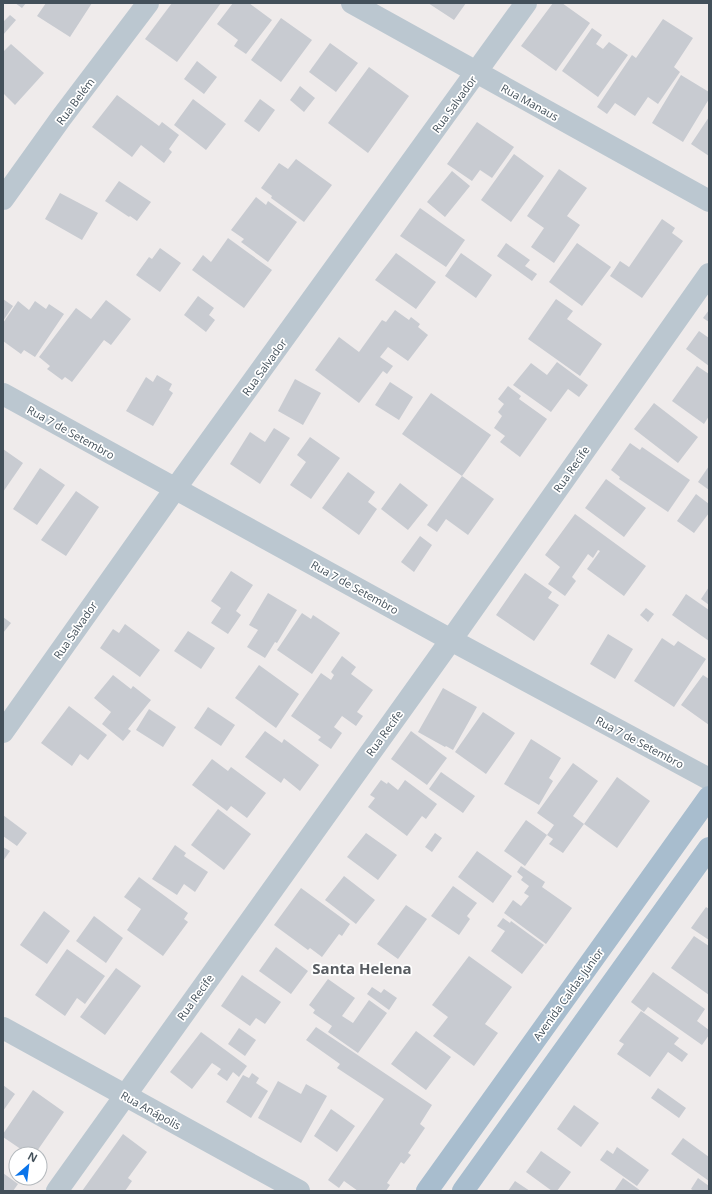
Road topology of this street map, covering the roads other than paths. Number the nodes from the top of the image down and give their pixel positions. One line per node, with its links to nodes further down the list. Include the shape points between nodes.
1 (148, 3): 5 (street, Rua Belém)
2 (352, 3): 4 (street, Rua Manaus)
3 (526, 3): 4 (street, Rua Salvador)
4 (477, 72): 6 (street, Rua Manaus); 9 (street, Rua Salvador)
5 (3, 199)
6 (709, 201)
7 (709, 274): 10 (street, Rua Recife)
8 (3, 394): 9 (street, Rua 7 de Setembro)
9 (175, 489): 10 (street, Rua 7 de Setembro); 11 (street, Rua Salvador)
10 (451, 640): 12 (street, Rua 7 de Setembro); 16 (street, Rua Recife)
11 (3, 732)
12 (709, 779)
13 (709, 797): 19 (main road, Avenida Caldas Júnior)
14 (709, 848): 20 (main road)
15 (3, 1028): 16 (street, Rua Anápolis)
16 (125, 1095): 17 (street, Rua Recife); 18 (street, Rua Anápolis)
17 (56, 1191)
18 (299, 1191)
19 (427, 1191)
20 (463, 1191)

